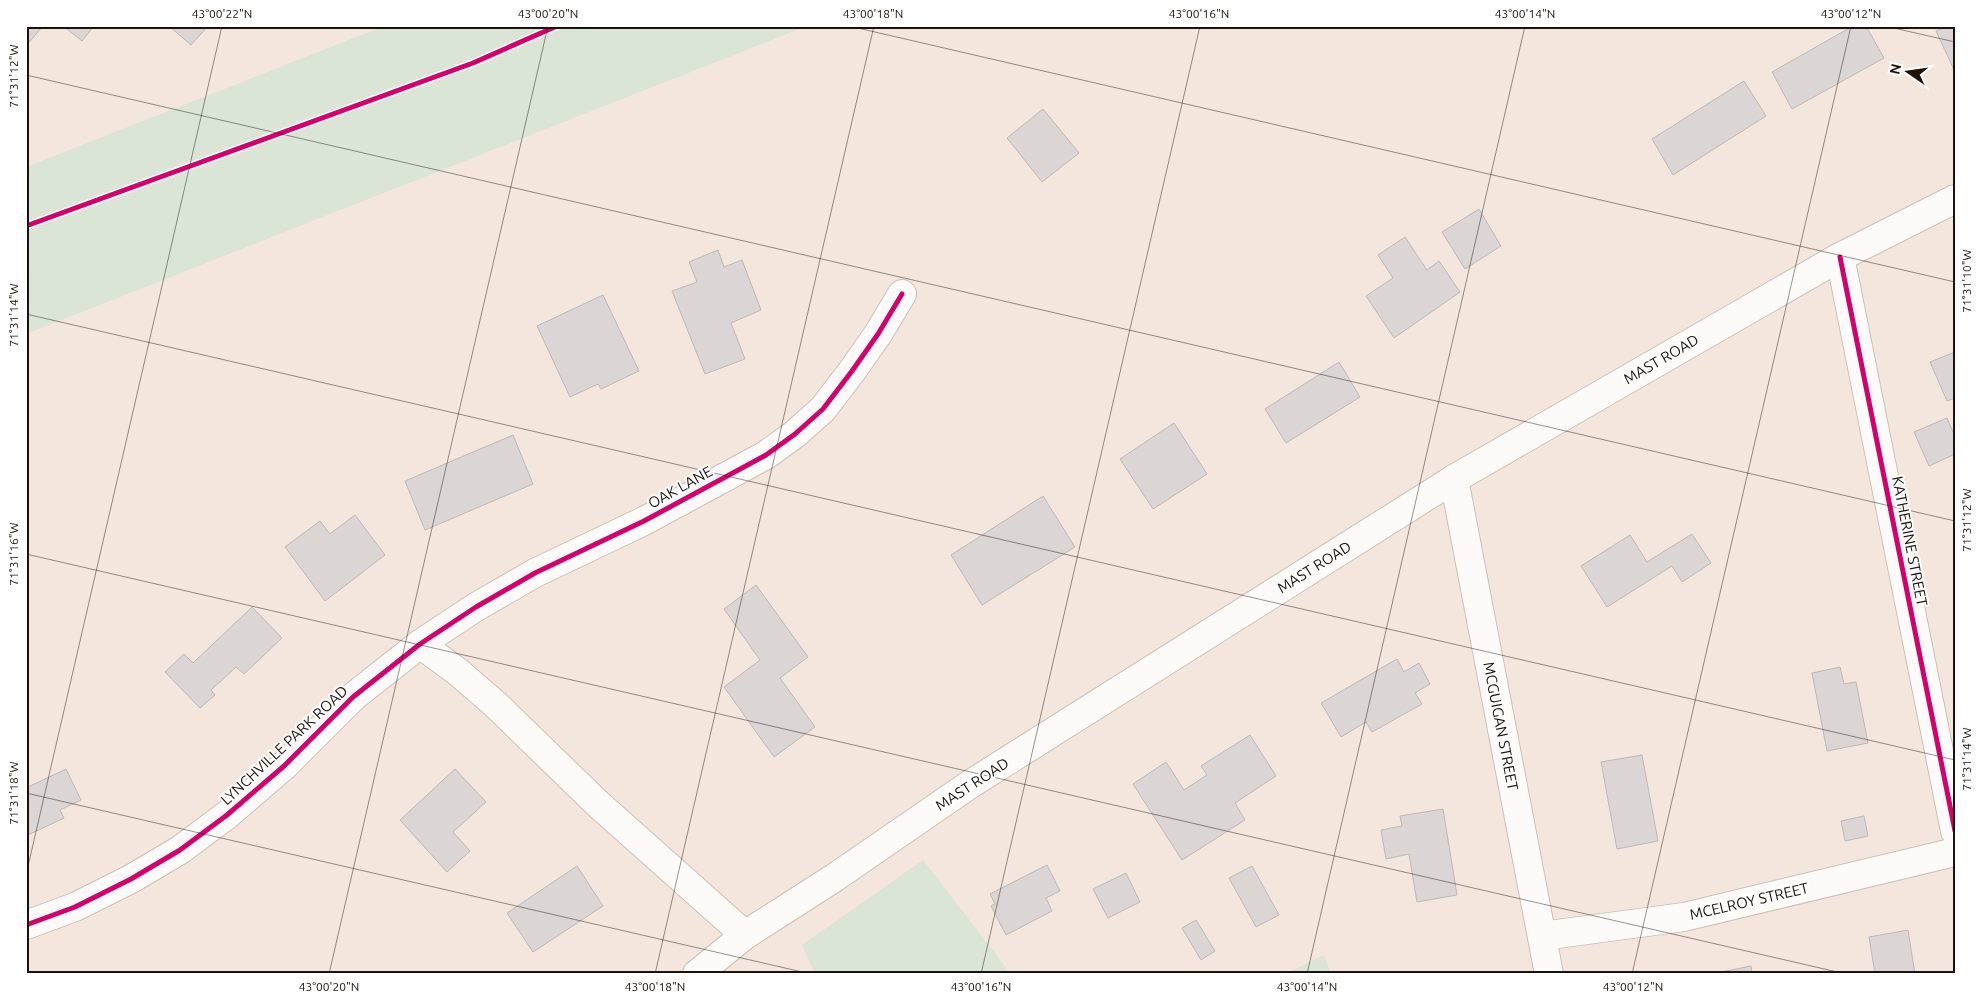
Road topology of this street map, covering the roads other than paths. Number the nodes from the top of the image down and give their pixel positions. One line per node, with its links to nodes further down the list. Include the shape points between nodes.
1 (1955, 199): 2 (street, MAST ROAD)
2 (1840, 257): 4 (street, MAST ROAD); 6 (street, KATHERINE STREET)
3 (902, 294): 5 (street, OAK LANE, via 878,334 823,410 795,434 766,455 644,521 535,573)
4 (1454, 479): 9 (street, MAST ROAD, via 969,785); 10 (street, MCGUIGAN STREET)
5 (420, 644): 8 (street, LYNCHVILLE PARK ROAD, via 353,696 284,766 180,850 131,880 75,907); 9 (street, via 495,704 597,803)
6 (1955, 831)
7 (1955, 852): 10 (street, MCELROY STREET, via 1684,916)
8 (26, 925)
9 (745, 936): 11 (street, MAST ROAD)
10 (1542, 936): 12 (street, MCGUIGAN STREET)
11 (697, 974)
12 (1549, 974)

